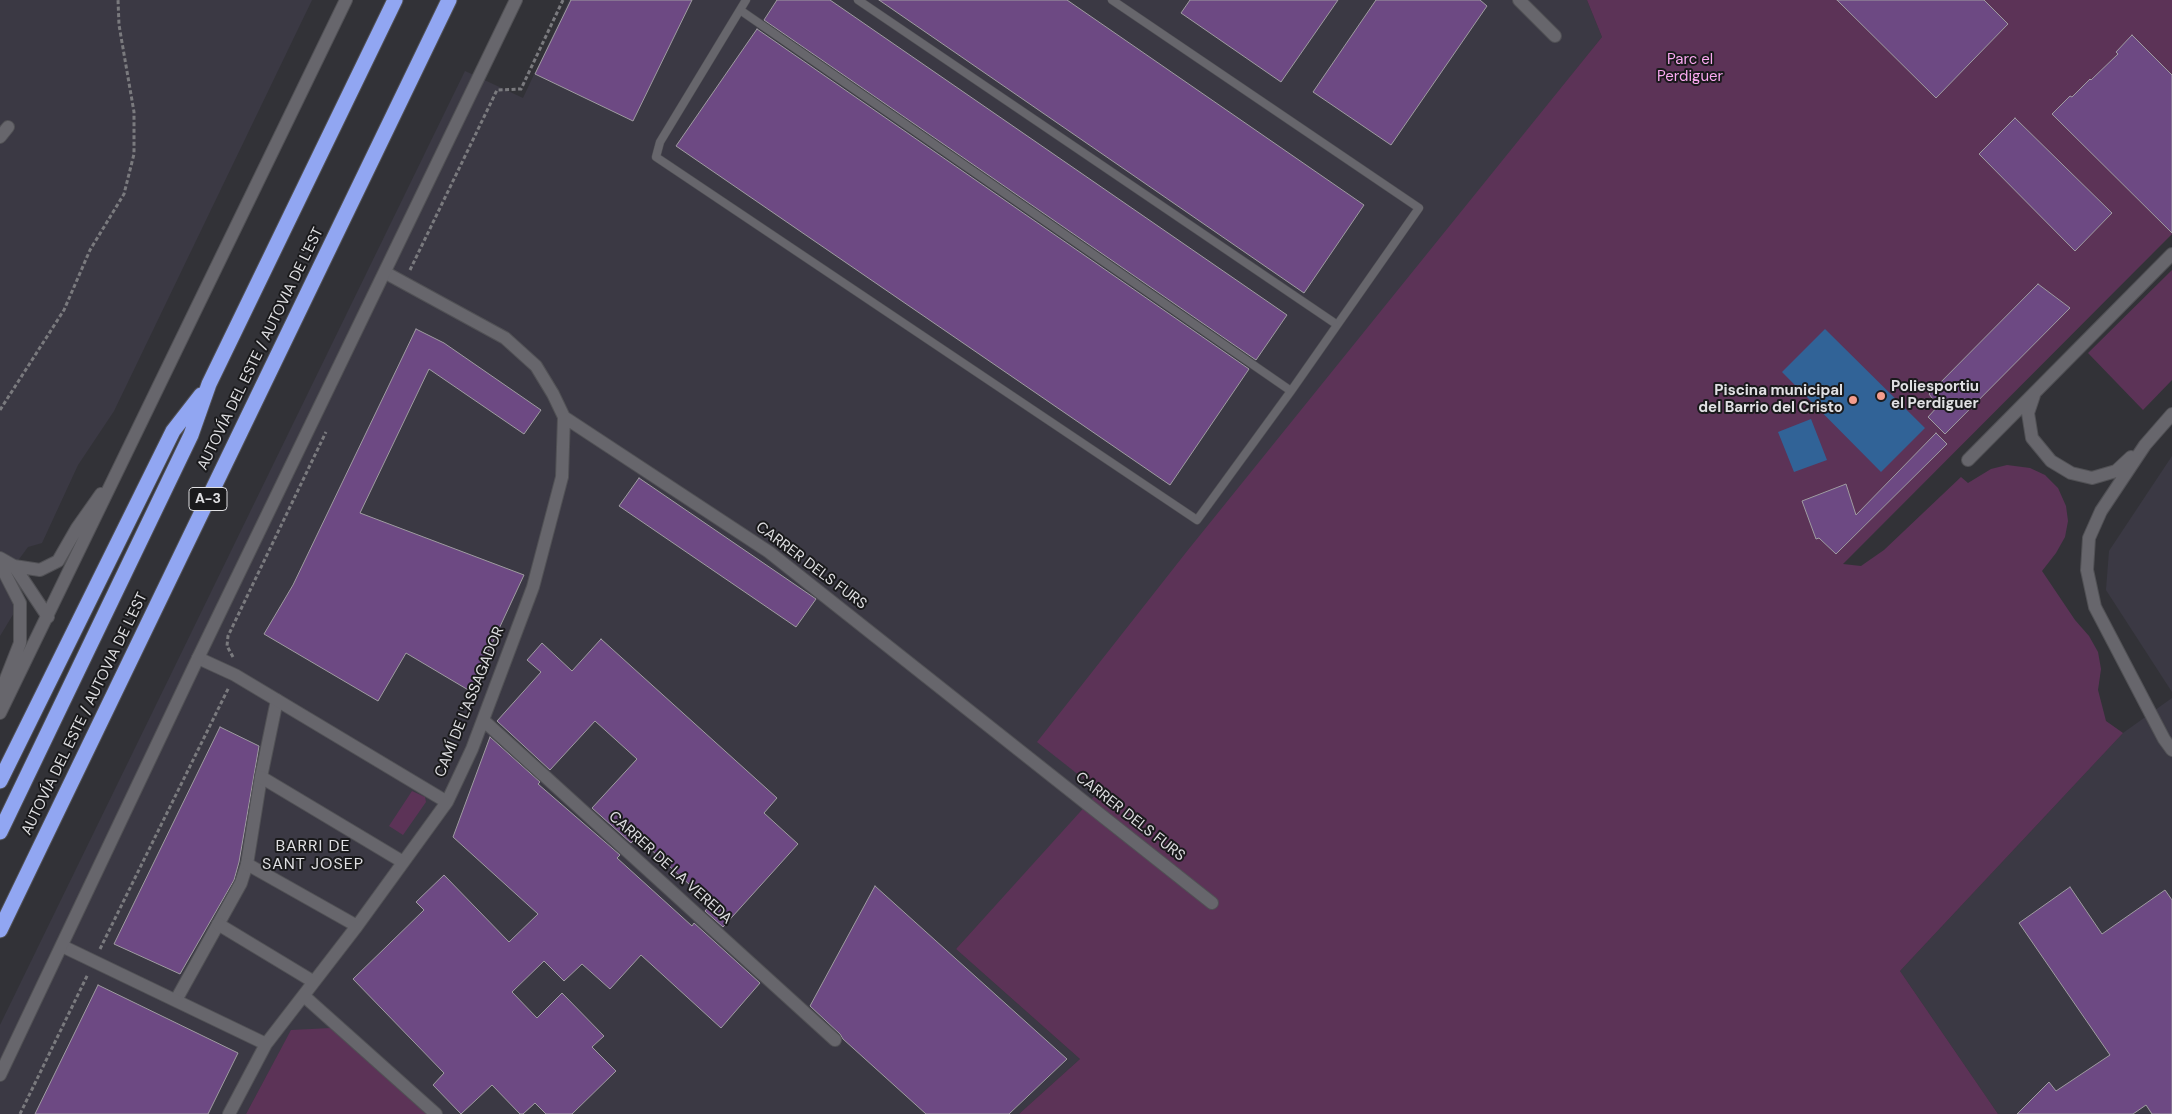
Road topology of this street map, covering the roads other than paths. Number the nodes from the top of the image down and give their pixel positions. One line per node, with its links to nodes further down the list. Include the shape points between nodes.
1 (346, 0): 21 (street)
2 (395, 0): 14 (highway, AUTOVÍA DEL ESTE / AUTOVIA DE L'EST / A-3)
3 (449, 0): 41 (highway, AUTOVÍA DEL ESTE / AUTOVIA DE L'EST / A-3)
4 (516, 0): 12 (street)
5 (746, 0): 9 (lane)
6 (858, 0): 13 (lane)
7 (1112, 0): 13 (lane, via 1419,208)
8 (1518, 0): 10 (street)
9 (740, 10): 16 (lane); 16 (lane, via 660,142 656,157 1197,520)
10 (1555, 36)
11 (2172, 254): 15 (street)
12 (386, 273): 18 (street, via 505,338 536,366); 26 (street)
13 (1336, 324): 16 (lane)
14 (209, 384): 33 (highway, via 173,431); 35 (highway, AUTOVÍA DEL ESTE / AUTOVIA DE L'EST / A-3, via 191,435)
15 (2036, 390): 19 (street, via 2028,413 2032,438 2051,461 2071,474 2092,478 2116,471); 20 (street)
16 (1291, 391)
17 (2172, 414): 19 (street)
18 (564, 418): 30 (street, CAMÍ DE L'ASSAGADOR, via 562,477 538,569); 38 (street, CARRER DELS FURS, via 770,552)
19 (2145, 445): 31 (street, via 2101,511 2089,538 2087,570 2095,607)
20 (1968, 460)
21 (122, 464): 24 (street, via 58,561 40,570); 25 (street)
22 (0, 558): 24 (street)
23 (0, 564): 27 (street, via 20,603 20,642)
24 (14, 566): 25 (street)
25 (48, 617): 29 (street)
26 (198, 658): 28 (street); 42 (street)
27 (0, 694)
28 (277, 700): 32 (street); 34 (street)
29 (0, 713)
30 (483, 720): 34 (street, CAMÍ DE L'ASSAGADOR); 46 (street, CARRER DE LA VEREDA)
31 (2172, 750)
32 (261, 777): 36 (street); 37 (street)
33 (0, 781)
34 (447, 802): 36 (street, CAMÍ DE L'ASSAGADOR)
35 (0, 832)
36 (403, 862): 40 (street, CAMÍ DE L'ASSAGADOR)
37 (247, 864): 39 (street, via 241,883); 40 (street)
38 (1212, 903)
39 (218, 924): 43 (street); 45 (street)
40 (357, 926): 43 (street, CAMÍ DE L'ASSAGADOR)
41 (0, 930)
42 (62, 946): 45 (street); 48 (street)
43 (314, 982): 44 (street, CAMÍ DE L'ASSAGADOR)
44 (304, 996): 47 (street, CAMÍ DE L'ASSAGADOR); 50 (street)
45 (176, 1000): 47 (street)
46 (835, 1040)
47 (266, 1044): 49 (street, CAMÍ DE L'ASSAGADOR)
48 (0, 1076)
49 (229, 1114)
50 (436, 1114)

